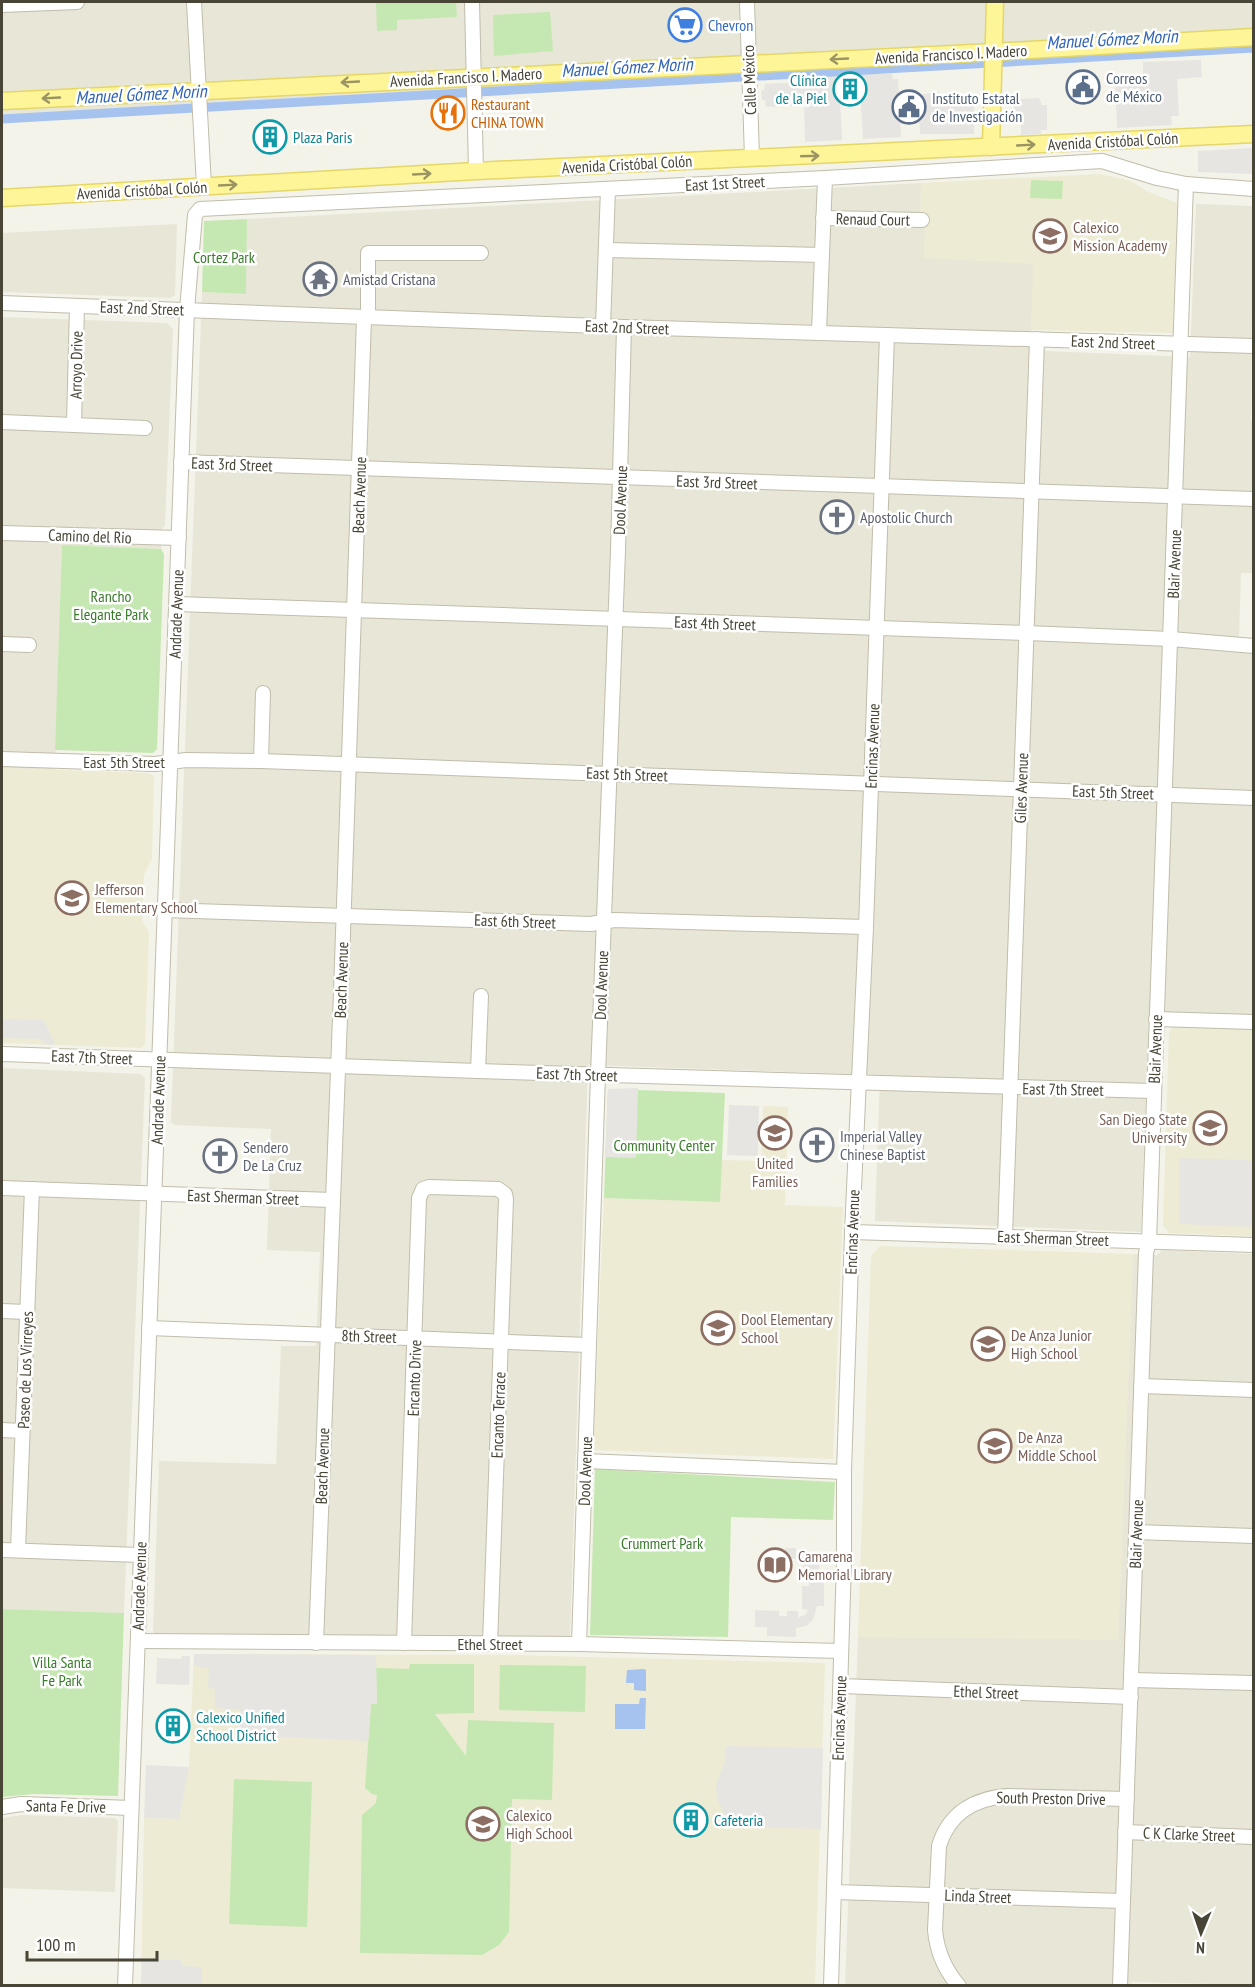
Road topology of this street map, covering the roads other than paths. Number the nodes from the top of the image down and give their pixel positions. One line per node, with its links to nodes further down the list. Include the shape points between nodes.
1 (77, 2): 6 (street)
2 (194, 2): 11 (street)
3 (472, 2): 10 (street)
4 (747, 2): 9 (street, Calle México)
5 (995, 2): 8 (main road)
6 (2, 5)
7 (1254, 37): 8 (main road, Avenida Francisco I. Madero)
8 (993, 52): 9 (main road, Avenida Francisco I. Madero, one-way to 9); 16 (main road)
9 (749, 63): 10 (main road, Avenida Francisco I. Madero); 17 (street, Calle México)
10 (475, 76): 11 (main road, Avenida Francisco I. Madero, one-way to 11); 18 (street)
11 (197, 90): 12 (main road, Avenida Francisco I. Madero, one-way to 12); 21 (street)
12 (2, 101)
13 (1254, 127): 15 (main road, via 1069,138)
14 (1254, 134): 15 (main road, Avenida Cristóbal Colón)
15 (1050, 144): 16 (main road, Avenida Cristóbal Colón, one-way to 15)
16 (991, 147): 17 (main road, Avenida Cristóbal Colón, one-way to 16)
17 (752, 158): 18 (main road, Avenida Cristóbal Colón)
18 (476, 171): 21 (main road, Avenida Cristóbal Colón, one-way to 18)
19 (825, 178): 20 (street, East 1st Street, via 1102,160); 22 (street, East 1st Street); 26 (street)
20 (1186, 184): 23 (street, East 1st Street); 40 (street, Blair Avenue)
21 (204, 186): 24 (main road, Avenida Cristóbal Colón)
22 (608, 189): 25 (street, East 1st Street, via 201,209); 28 (street)
23 (1254, 189)
24 (2, 198)
25 (195, 215): 33 (street, Andrade Avenue)
26 (823, 218): 27 (street, Renaud Court); 30 (street)
27 (922, 220)
28 (607, 250): 30 (street); 35 (street)
29 (481, 253): 34 (street, Beach Avenue, via 368,253)
30 (822, 255): 37 (street)
31 (2, 303): 32 (street, East 2nd Street)
32 (77, 306): 33 (street, East 2nd Street); 43 (street, Arroyo Drive)
33 (187, 310): 34 (street, East 2nd Street); 45 (street, Andrade Avenue)
34 (366, 318): 35 (street, East 2nd Street); 46 (street, Beach Avenue)
35 (603, 326): 36 (street, East 2nd Street)
36 (624, 327): 37 (street, East 2nd Street); 47 (street, Dool Avenue)
37 (819, 332): 38 (street, East 2nd Street)
38 (887, 334): 39 (street, East 2nd Street); 48 (street, Encinas Avenue)
39 (1037, 339): 40 (street, East 2nd Street); 49 (street, Giles Avenue)
40 (1181, 344): 41 (street, East 2nd Street); 50 (street, Blair Avenue)
41 (1254, 346)
42 (2, 422): 43 (street)
43 (74, 424): 44 (street)
44 (145, 428)
45 (181, 462): 46 (street, East 3rd Street); 53 (street, Andrade Avenue)
46 (360, 468): 47 (street, East 3rd Street); 55 (street, Beach Avenue)
47 (621, 479): 48 (street, East 3rd Street); 56 (street, Dool Avenue)
48 (880, 487): 49 (street, East 3rd Street); 57 (street, Encinas Avenue)
49 (1031, 492): 50 (street, East 3rd Street); 58 (street, Giles Avenue)
50 (1176, 497): 51 (street, East 3rd Street); 59 (street, Blair Avenue)
51 (1254, 500)
52 (2, 533): 53 (street, Camino del Rio)
53 (179, 538): 54 (street, Andrade Avenue)
54 (177, 604): 55 (street, East 4th Street); 66 (street, Andrade Avenue)
55 (355, 610): 56 (street, East 4th Street); 67 (street, Beach Avenue)
56 (615, 620): 57 (street, East 4th Street); 68 (street, Dool Avenue)
57 (877, 628): 58 (street, East 4th Street); 69 (street, Encinas Avenue)
58 (1027, 633): 59 (street, East 4th Street); 70 (street, Giles Avenue)
59 (1171, 639): 62 (street, East 4th Street); 71 (street, Blair Avenue)
60 (2, 644): 61 (street)
61 (29, 645)
62 (1254, 646)
63 (263, 693): 65 (street)
64 (2, 759): 66 (street, East 5th Street)
65 (261, 761): 66 (street, East 5th Street); 67 (street, East 5th Street)
66 (170, 762): 73 (street, Andrade Avenue)
67 (349, 764): 68 (street, East 5th Street); 74 (street, Beach Avenue)
68 (609, 774): 69 (street, East 5th Street); 75 (street, Dool Avenue)
69 (870, 783): 70 (street, East 5th Street); 76 (street, Encinas Avenue)
70 (1021, 789): 71 (street, East 5th Street); 86 (street, Giles Avenue)
71 (1166, 793): 72 (street, East 5th Street); 78 (street, Blair Avenue)
72 (1254, 798)
73 (163, 910): 74 (street, East 6th Street); 81 (street, Andrade Avenue)
74 (343, 916): 75 (street, East 6th Street); 82 (street, Beach Avenue)
75 (604, 922): 76 (street, East 6th Street); 84 (street, Dool Avenue)
76 (866, 927): 85 (street, Encinas Avenue)
77 (481, 996): 83 (street)
78 (1156, 1019): 79 (street); 87 (street, Blair Avenue)
79 (1254, 1022)
80 (2, 1054): 81 (street, East 7th Street)
81 (159, 1059): 82 (street, East 7th Street); 91 (street, Andrade Avenue)
82 (338, 1066): 83 (street, East 7th Street); 92 (street, Beach Avenue)
83 (478, 1071): 84 (street, East 7th Street)
84 (598, 1075): 85 (street, East 7th Street); 103 (street, Dool Avenue)
85 (859, 1083): 86 (street, East 7th Street); 93 (street, Encinas Avenue)
86 (1010, 1087): 87 (street, East 7th Street); 94 (street, Giles Avenue)
87 (1153, 1091): 95 (street, Blair Avenue)
88 (2, 1188): 89 (street, East Sherman Street)
89 (32, 1189): 91 (street, East Sherman Street); 98 (street, Paseo de Los Virreyes)
90 (498, 1189): 101 (street, Encanto Drive, via 429,1187 421,1192); 102 (street, Encanto Terrace, via 506,1199)
91 (154, 1194): 92 (street, East Sherman Street); 99 (street, Andrade Avenue)
92 (332, 1200): 100 (street, Beach Avenue)
93 (852, 1232): 94 (street, East Sherman Street); 109 (street, Encinas Avenue)
94 (1005, 1236): 95 (street, East Sherman Street)
95 (1149, 1241): 96 (street, East Sherman Street); 104 (street, Blair Avenue)
96 (1254, 1245)
97 (2, 1311): 98 (street)
98 (27, 1312): 107 (street, Paseo de Los Virreyes)
99 (149, 1328): 100 (street, 8th Street); 114 (street, Andrade Avenue)
100 (327, 1335): 101 (street, 8th Street); 116 (street, Beach Avenue)
101 (416, 1338): 102 (street, 8th Street); 117 (street, Encanto Drive)
102 (501, 1341): 103 (street, 8th Street); 118 (street, Encanto Terrace)
103 (588, 1345): 108 (street, Dool Avenue)
104 (1141, 1386): 105 (street); 110 (street, Blair Avenue)
105 (1254, 1390)
106 (2, 1430): 107 (street)
107 (22, 1431): 113 (street, Paseo de Los Virreyes)
108 (585, 1461): 109 (street); 119 (street, Dool Avenue)
109 (844, 1472): 120 (street, Encinas Avenue)
110 (1136, 1532): 111 (street); 121 (street, Blair Avenue)
111 (1254, 1536)
112 (2, 1550): 113 (street)
113 (18, 1550): 114 (street)
114 (140, 1555): 115 (street, Andrade Avenue)
115 (138, 1641): 116 (street, Ethel Street); 127 (street, Andrade Avenue)
116 (316, 1643): 117 (street, Ethel Street)
117 (404, 1643): 118 (street, Ethel Street)
118 (490, 1644): 119 (street, Ethel Street)
119 (579, 1644): 120 (street, Ethel Street)
120 (842, 1652): 123 (street, Encinas Avenue)
121 (1132, 1680): 122 (street); 124 (street, Blair Avenue)
122 (1254, 1683)
123 (841, 1686): 124 (street, Ethel Street); 130 (street, Encinas Avenue)
124 (1131, 1697): 125 (street, Blair Avenue)
125 (1127, 1799): 128 (street, Blair Avenue); 131 (street, South Preston Drive, via 1008,1796 973,1803 960,1812 942,1836)
126 (2, 1807): 127 (street, Santa Fe Drive, via 21,1804)
127 (131, 1808): 133 (street, Andrade Avenue)
128 (1125, 1832): 129 (street, C K Clarke Street); 132 (street, Blair Avenue)
129 (1254, 1837)
130 (834, 1892): 131 (street, Linda Street); 134 (street, Encinas Avenue)
131 (936, 1895): 132 (street, Linda Street); 135 (street, South Preston Drive, via 936,1943 943,1964)
132 (1123, 1901): 136 (street, Blair Avenue)
133 (125, 1986)
134 (831, 1986)
135 (959, 1986)
136 (1120, 1986)

